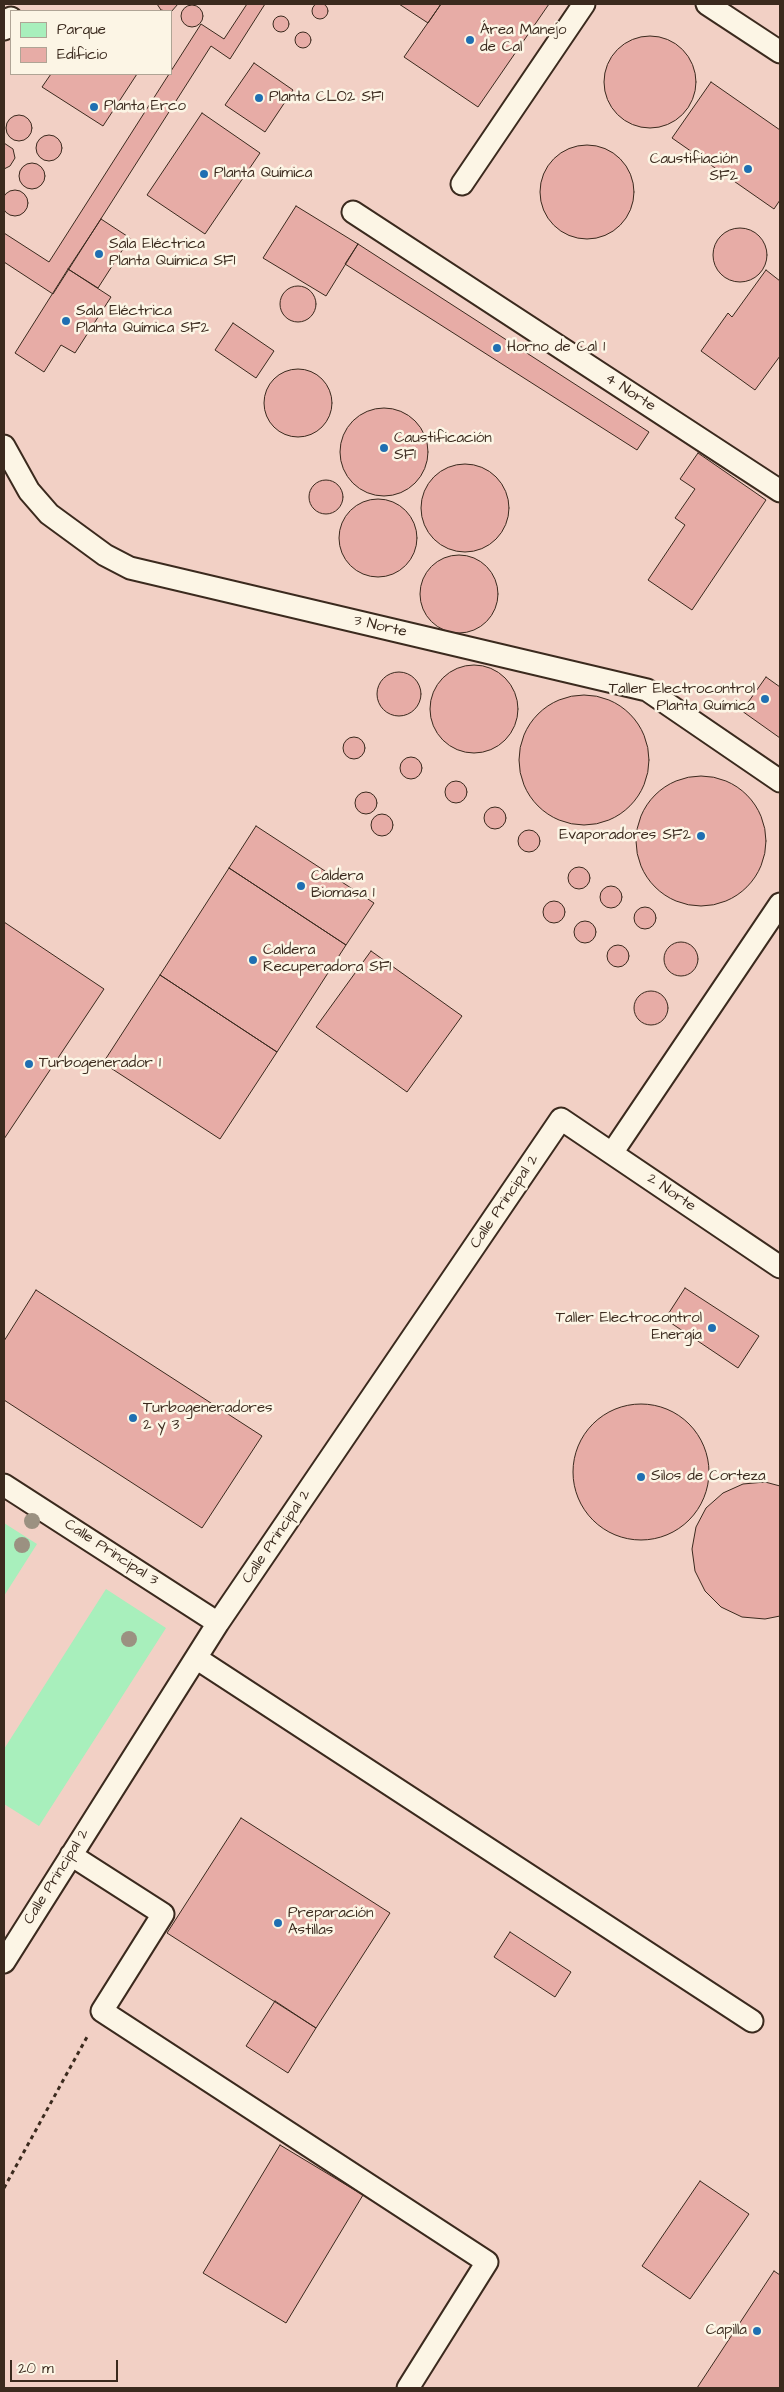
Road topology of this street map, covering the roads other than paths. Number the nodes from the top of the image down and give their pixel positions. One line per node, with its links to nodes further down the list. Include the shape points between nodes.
1 (584, 4): 4 (lane)
2 (707, 4): 3 (lane)
3 (780, 52)
4 (462, 184)
5 (353, 212): 7 (lane, 4 Norte)
6 (4, 446): 8 (lane, 3 Norte, via 29,491 49,514 105,555 130,568 647,690)
7 (780, 491)
8 (780, 781)
9 (780, 904): 11 (lane)
10 (561, 1120): 11 (lane, 2 Norte); 14 (lane, Calle Principal 2)
11 (612, 1153): 12 (lane, 2 Norte)
12 (780, 1267)
13 (4, 1485): 14 (lane, Calle Principal 3)
14 (218, 1623): 15 (lane, Calle Principal 2)
15 (196, 1658): 16 (lane, Calle Principal 2); 18 (lane)
16 (71, 1855): 17 (lane, Calle Principal 2); 19 (lane, via 163,1914 102,2010 487,2262)
17 (4, 1962)
18 (752, 2021)
19 (408, 2388)

